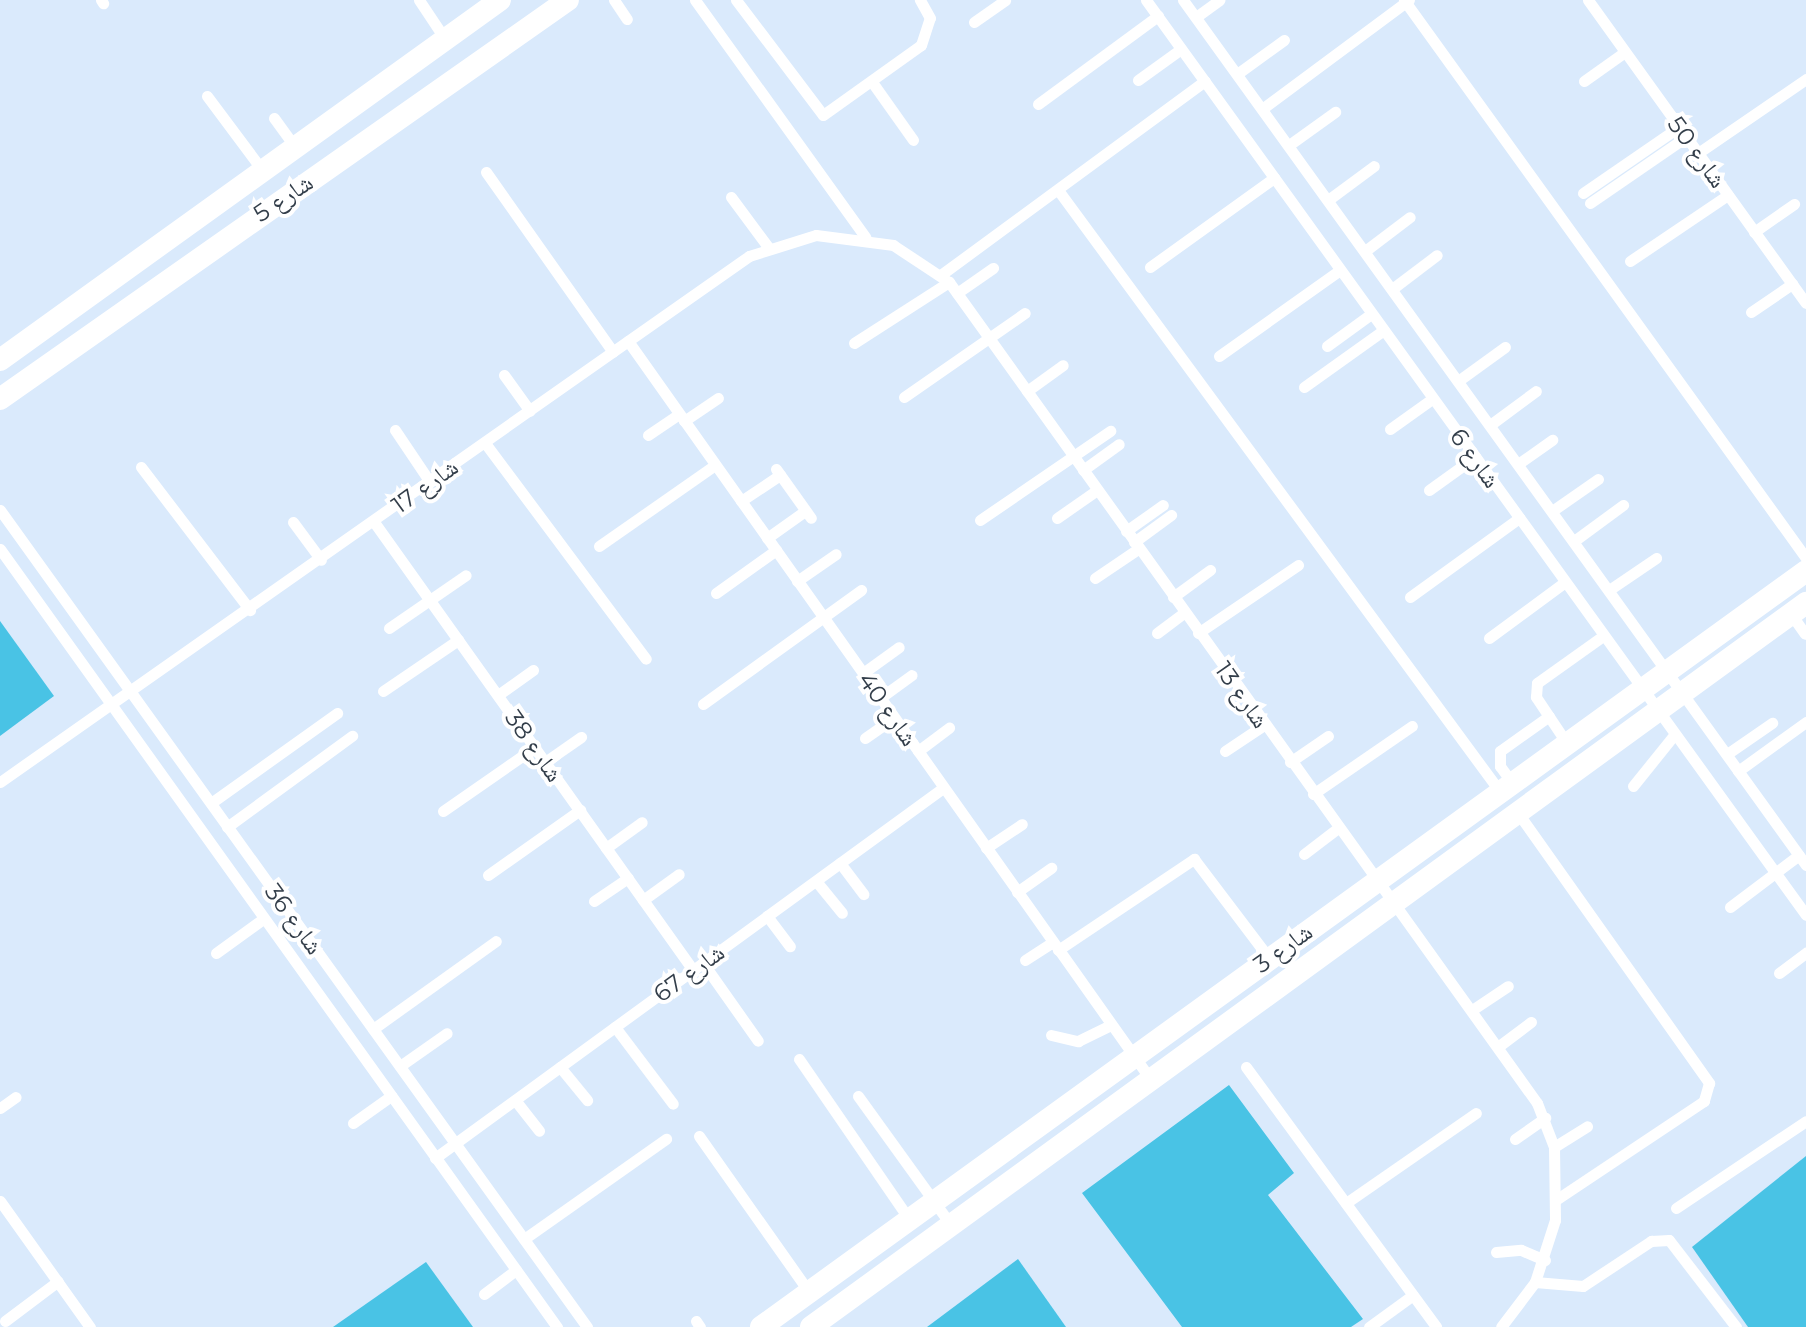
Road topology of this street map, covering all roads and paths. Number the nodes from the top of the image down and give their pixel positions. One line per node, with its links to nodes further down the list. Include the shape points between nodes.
1 (419, 0): 18 (lane)
2 (500, 0): 18 (street, شارع 5)
3 (568, 0): 83 (street, شارع 5)
4 (614, 0): 16 (lane)
5 (695, 0): 50 (lane)
6 (736, 0): 27 (lane, via 814,112 827,114)
7 (920, 0): 27 (lane, via 930,18 926,37)
8 (1005, 0): 17 (lane)
9 (1146, 0): 14 (lane, شارع 6)
10 (1183, 0): 15 (lane, شارع 6)
11 (1219, 0): 15 (lane)
12 (1588, 0): 21 (lane, شارع 50)
13 (1406, 1): 30 (lane); 125 (lane)
14 (1158, 16): 20 (lane, شارع 6); 29 (lane)
15 (1196, 17): 22 (lane, شارع 6)
16 (627, 19)
17 (974, 22)
18 (445, 39): 36 (street, شارع 5)
19 (1284, 40): 22 (lane)
20 (1181, 49): 24 (lane); 25 (lane, شارع 6)
21 (1625, 52): 26 (lane); 33 (lane, شارع 50)
22 (1237, 74): 30 (lane, شارع 6)
23 (1806, 79): 37 (lane)
24 (1138, 80)
25 (1205, 81): 41 (lane, شارع 6); 42 (lane)
26 (1584, 81)
27 (872, 82): 34 (lane)
28 (207, 96): 39 (lane)
29 (1038, 104)
30 (1262, 109): 35 (lane, شارع 6)
31 (1335, 112): 35 (lane)
32 (274, 118): 36 (lane)
33 (1683, 132): 37 (lane, شارع 50); 45 (lane)
34 (913, 140)
35 (1289, 145): 46 (lane, شارع 6)
36 (295, 147): 39 (street, شارع 5)
37 (1698, 153): 43 (lane, شارع 50)
38 (1374, 166): 46 (lane)
39 (263, 171): 74 (street, شارع 5)
40 (486, 172): 72 (lane)
41 (1274, 178): 55 (lane); 57 (lane, شارع 6)
42 (1058, 190): 58 (lane); 190 (lane)
43 (1728, 195): 49 (lane, شارع 50); 54 (lane)
44 (731, 197): 51 (lane)
45 (1587, 198)
46 (1328, 200): 52 (lane, شارع 6)
47 (1794, 204): 49 (lane)
48 (1410, 217): 52 (lane)
49 (1754, 232): 59 (lane, شارع 50)
50 (865, 237): 51 (lane, شارع 17, via 816,235); 58 (lane, شارع 13)
51 (768, 247): 68 (lane, شارع 17)
52 (1365, 251): 60 (lane, شارع 6)
53 (1437, 255): 60 (lane)
54 (1630, 261)
55 (1150, 267)
56 (993, 268): 61 (lane)
57 (1340, 270): 65 (lane, شارع 6); 73 (lane)
58 (946, 278): 61 (lane, شارع 13); 69 (lane)
59 (1792, 284): 62 (lane, شارع 50); 63 (lane)
60 (1392, 289): 77 (lane, شارع 6)
61 (957, 293): 67 (lane, شارع 13)
62 (1806, 303)
63 (1751, 312)
64 (1025, 313): 67 (lane)
65 (1371, 314): 66 (lane, شارع 6); 70 (lane)
66 (1384, 330): 78 (lane); 84 (lane, شارع 6)
67 (990, 338): 79 (lane, شارع 13); 81 (lane)
68 (628, 341): 72 (lane, شارع 17); 86 (lane, شارع 40)
69 (854, 343)
70 (1327, 346)
71 (1505, 347): 77 (lane)
72 (613, 352): 85 (lane, شارع 17)
73 (1219, 356)
74 (0, 360)
75 (1063, 365): 79 (lane)
76 (504, 375): 85 (lane)
77 (1458, 381): 87 (lane, شارع 6)
78 (1304, 387)
79 (1027, 391): 95 (lane, شارع 13)
80 (1536, 391): 87 (lane)
81 (904, 397)
82 (718, 398): 86 (lane)
83 (0, 399)
84 (1432, 399): 88 (lane); 96 (lane, شارع 6)
85 (530, 411): 93 (lane, شارع 17)
86 (682, 418): 91 (lane); 98 (lane, شارع 40)
87 (1490, 425): 97 (lane, شارع 6)
88 (1390, 429)
89 (395, 430): 102 (lane)
90 (1110, 431): 95 (lane)
91 (648, 435)
92 (1552, 440): 97 (lane)
93 (485, 443): 102 (lane, شارع 17); 152 (lane)
94 (1119, 444): 100 (lane)
95 (1074, 457): 100 (lane, شارع 13); 113 (lane)
96 (1475, 457): 104 (lane); 112 (lane, شارع 6)
97 (1518, 464): 109 (lane, شارع 6)
98 (715, 465): 105 (lane, شارع 40); 119 (lane)
99 (141, 467): 141 (lane)
100 (1083, 470): 103 (lane, شارع 13)
101 (1598, 479): 109 (lane)
102 (430, 482): 115 (lane, شارع 17)
103 (1097, 490): 111 (lane); 116 (lane, شارع 13)
104 (1429, 490)
105 (741, 501): 117 (lane, شارع 40); 117 (lane, via 778,472 808,514)
106 (1163, 505): 116 (lane)
107 (1623, 505): 118 (lane)
108 (0, 510): 160 (lane, شارع 36)
109 (1552, 511): 118 (lane, شارع 6)
110 (1171, 515): 120 (lane)
111 (1057, 518)
112 (1519, 518): 133 (lane, شارع 6); 138 (lane)
113 (980, 520)
114 (293, 522): 126 (lane)
115 (374, 522): 126 (lane, شارع 17); 139 (lane, شارع 38)
116 (1126, 531): 120 (lane, شارع 13)
117 (767, 538): 122 (lane, شارع 40)
118 (1574, 541): 135 (lane, شارع 6)
119 (599, 546)
120 (1136, 546): 131 (lane); 137 (lane, شارع 13)
121 (0, 549): 164 (lane, شارع 36)
122 (776, 550): 132 (lane, شارع 40); 136 (lane)
123 (836, 554): 132 (lane)
124 (1656, 558): 135 (lane)
125 (1806, 558)
126 (321, 560): 141 (lane, شارع 17)
127 (1298, 565): 146 (lane)
128 (1210, 570): 137 (lane)
129 (1806, 571): 155 (street, شارع 3)
130 (466, 575): 139 (lane)
131 (1095, 578)
132 (797, 581): 143 (lane, شارع 40)
133 (1565, 582): 148 (lane, شارع 6); 149 (lane)
134 (861, 590): 143 (lane)
135 (1609, 590): 155 (lane, شارع 6)
136 (716, 593)
137 (1173, 597): 142 (lane, شارع 13)
138 (1410, 597)
139 (430, 600): 144 (lane); 150 (lane, شارع 38)
140 (1798, 609): 147 (lane); 159 (street, شارع 3)
141 (250, 610): 160 (lane, شارع 17)
142 (1184, 613): 145 (lane); 146 (lane, شارع 13)
143 (823, 617): 154 (lane, شارع 40); 163 (lane)
144 (389, 628)
145 (1157, 633)
146 (1198, 633): 171 (lane, شارع 13)
147 (1805, 634)
148 (1603, 636): 158 (lane, شارع 6); 167 (lane, via 1541,677 1536,697)
149 (1489, 638)
150 (458, 640): 157 (lane); 161 (lane, شارع 38)
151 (899, 647): 154 (lane)
152 (646, 659)
153 (533, 670): 161 (lane)
154 (863, 673): 162 (lane, شارع 40)
155 (1669, 673): 158 (street, شارع 3); 159 (lane, شارع 6)
156 (912, 675): 162 (lane)
157 (383, 691)
158 (1643, 692): 165 (lane, شارع 6); 179 (street, شارع 3)
159 (1683, 694): 165 (street, شارع 3); 183 (lane, شارع 6)
160 (133, 695): 164 (lane, شارع 17); 192 (lane, شارع 36)
161 (498, 695): 180 (lane, شارع 38)
162 (880, 698): 168 (lane, شارع 40)
163 (703, 704)
164 (112, 710): 187 (lane, شارع 17); 221 (lane, شارع 36)
165 (1658, 712): 174 (lane, شارع 6); 195 (street, شارع 3)
166 (337, 713): 192 (lane)
167 (1549, 716): 179 (lane); 190 (lane, via 1500,751)
168 (894, 718): 178 (lane); 181 (lane, شارع 40)
169 (1806, 722): 186 (lane)
170 (1772, 723): 183 (lane)
171 (1264, 725): 182 (lane); 185 (lane, شارع 13)
172 (1412, 726): 191 (lane)
173 (949, 728): 181 (lane)
174 (1674, 735): 188 (lane); 206 (lane, شارع 6)
175 (352, 736): 198 (lane)
176 (1328, 736): 185 (lane)
177 (581, 737): 184 (lane)
178 (865, 738)
179 (1568, 745): 190 (street, شارع 3)
180 (535, 747): 184 (lane, شارع 38); 194 (lane)
181 (918, 751): 189 (lane, شارع 40)
182 (1225, 751)
183 (1727, 754): 186 (lane, شارع 6)
184 (545, 762): 193 (lane, شارع 38)
185 (1290, 762): 191 (lane, شارع 13)
186 (1738, 771): 203 (lane, شارع 6)
187 (0, 782)
188 (1633, 786)
189 (943, 788): 201 (lane, شارع 40); 204 (lane, شارع 67)
190 (1507, 789): 211 (street, شارع 3)
191 (1313, 794): 199 (lane, شارع 13)
192 (211, 803): 198 (lane, شارع 36)
193 (580, 810): 200 (lane, شارع 38); 208 (lane)
194 (443, 811)
195 (1518, 813): 216 (street, شارع 3); 266 (lane, via 1709,1083 1704,1101)
196 (642, 822): 200 (lane)
197 (1022, 824): 201 (lane)
198 (227, 827): 236 (lane, شارع 36)
199 (1338, 828): 202 (lane); 211 (lane, شارع 13)
200 (606, 848): 209 (lane, شارع 38)
201 (986, 848): 212 (lane, شارع 40)
202 (1304, 854)
203 (1802, 860): 206 (lane)
204 (840, 863): 210 (lane, شارع 67); 213 (lane)
205 (1051, 868): 212 (lane)
206 (1776, 872): 217 (lane); 219 (lane, شارع 6)
207 (679, 874): 214 (lane)
208 (488, 875)
209 (628, 878): 214 (lane, شارع 38); 215 (lane)
210 (816, 881): 218 (lane); 220 (lane, شارع 67)
211 (1376, 882): 216 (lane, شارع 13); 227 (street, شارع 3)
212 (1017, 892): 224 (lane, شارع 40)
213 (863, 894)
214 (643, 900): 229 (lane, شارع 38)
215 (594, 901)
216 (1391, 902): 232 (lane, شارع 13); 246 (street, شارع 3)
217 (1730, 907)
218 (842, 913)
219 (1806, 915)
220 (767, 916): 223 (lane); 229 (lane, شارع 67)
221 (263, 919): 225 (lane); 247 (lane, شارع 36)
222 (496, 941): 236 (lane)
223 (790, 946)
224 (1056, 946): 227 (lane, via 1194,859); 228 (lane); 234 (lane, شارع 40)
225 (216, 953)
226 (1806, 953): 230 (lane)
227 (1269, 958): 241 (street, شارع 3)
228 (1025, 960)
229 (698, 966): 235 (lane, شارع 67); 239 (lane, شارع 38)
230 (1779, 973)
231 (1508, 986): 232 (lane)
232 (1472, 1010): 240 (lane, شارع 13)
233 (1531, 1022): 240 (lane)
234 (1111, 1025): 238 (lane, via 1078,1041); 241 (lane, شارع 40)
235 (615, 1027): 244 (lane, شارع 67); 252 (lane)
236 (373, 1029): 243 (lane, شارع 36)
237 (447, 1033): 243 (lane)
238 (1051, 1035)
239 (758, 1041)
240 (1499, 1046): 255 (lane, شارع 13)
241 (1133, 1056): 246 (lane, شارع 40); 268 (street, شارع 3)
242 (799, 1059): 271 (lane)
243 (400, 1066): 263 (lane, شارع 36)
244 (560, 1067): 250 (lane, شارع 67); 251 (lane)
245 (1246, 1067): 269 (lane)
246 (1149, 1077): 272 (street, شارع 3)
247 (391, 1096): 257 (lane); 265 (lane, شارع 36)
248 (858, 1096): 268 (lane)
249 (16, 1097): 253 (lane)
250 (515, 1100): 259 (lane); 263 (lane, شارع 67)
251 (587, 1100)
252 (673, 1104)
253 (0, 1108)
254 (1476, 1113): 269 (lane)
255 (1545, 1118): 262 (lane); 264 (lane, شارع 13)
256 (1806, 1121): 270 (lane)
257 (353, 1123)
258 (1587, 1126): 264 (lane)
259 (539, 1131)
260 (699, 1136): 279 (lane)
261 (666, 1139): 273 (lane)
262 (1515, 1139)
263 (455, 1143): 265 (lane, شارع 67); 273 (lane, شارع 36)
264 (1554, 1147): 266 (lane, شارع 13)
265 (435, 1158): 276 (lane, شارع 36)
266 (1557, 1199): 275 (lane)
267 (0, 1201): 277 (lane)
268 (934, 1201): 271 (street, شارع 3); 272 (lane)
269 (1346, 1203): 281 (lane)
270 (1676, 1208)
271 (909, 1219): 279 (street, شارع 3)
272 (951, 1225): 287 (street, شارع 3)
273 (524, 1239): 285 (lane, شارع 36)
274 (1496, 1252): 275 (lane, via 1521,1250)
275 (1545, 1260): 278 (lane)
276 (516, 1270): 280 (lane); 284 (lane, شارع 36)
277 (58, 1281): 282 (lane); 283 (lane)
278 (1535, 1282): 290 (lane); 291 (lane, via 1583,1286 1651,1241 1669,1240)
279 (809, 1292): 286 (street, شارع 3)
280 (484, 1294)
281 (1413, 1295): 288 (lane); 289 (lane)
282 (5, 1321)
283 (90, 1327)
284 (557, 1327)
285 (587, 1327)
286 (761, 1327)
287 (811, 1327)
288 (1369, 1327)
289 (1436, 1327)
290 (1501, 1327)
291 (1736, 1327)

